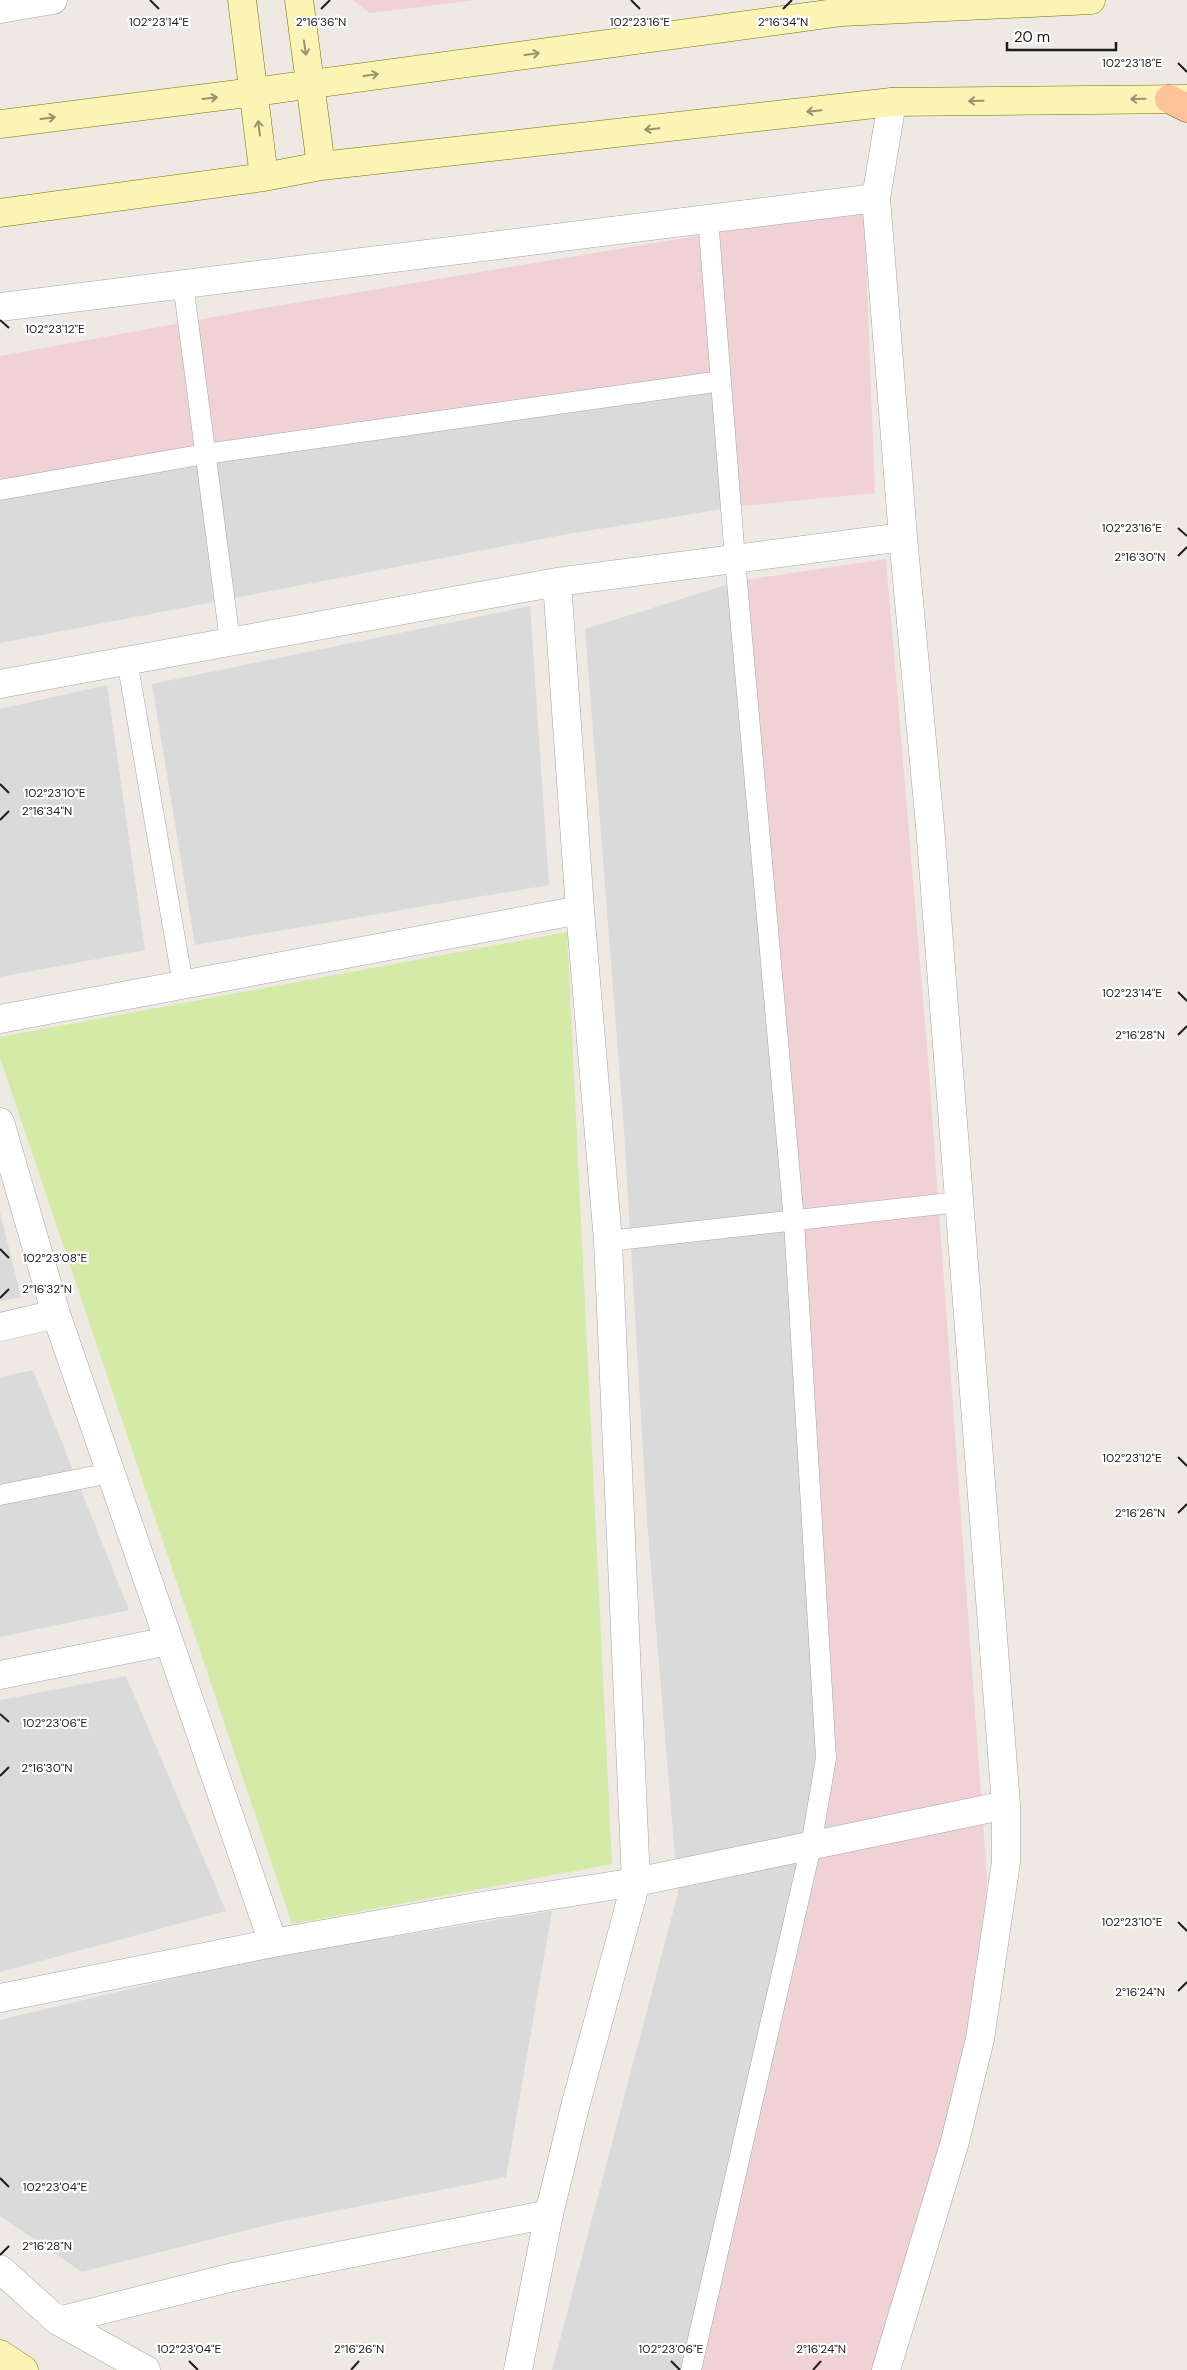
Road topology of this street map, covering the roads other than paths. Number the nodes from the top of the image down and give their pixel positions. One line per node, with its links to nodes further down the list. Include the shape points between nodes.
1 (53, 0): 7 (street)
2 (242, 0): 9 (street)
3 (299, 0): 8 (street, one-way to 8)
4 (1092, 0): 5 (street)
5 (882, 5): 6 (street)
6 (844, 6): 8 (street, one-way to 6)
7 (0, 9)
8 (310, 84): 9 (street); 13 (street)
9 (254, 92): 12 (street, one-way to 9); 14 (street, one-way to 9)
10 (892, 102): 11 (street, one-way to 10); 13 (street, one-way to 13); 15 (street)
11 (1181, 102)
12 (0, 124)
13 (321, 166): 14 (street)
14 (264, 176): 16 (street)
15 (876, 198): 17 (street); 23 (street)
16 (0, 213)
17 (708, 218): 18 (street); 20 (lane)
18 (183, 283): 19 (street); 21 (lane)
19 (0, 307)
20 (721, 381): 21 (lane); 24 (lane)
21 (205, 454): 22 (lane); 26 (lane)
22 (0, 490)
23 (903, 537): 24 (street); 34 (street, via 930,826)
24 (734, 558): 25 (street); 35 (lane)
25 (557, 582): 26 (street); 29 (street)
26 (230, 641): 27 (street)
27 (127, 660): 28 (street); 30 (lane)
28 (0, 684)
29 (580, 910): 30 (street); 36 (street)
30 (183, 985): 31 (street)
31 (0, 1019)
32 (0, 1122): 33 (street)
33 (6, 1166): 37 (street)
34 (958, 1202): 35 (lane); 43 (street)
35 (794, 1220): 36 (lane); 44 (lane, via 826,1758)
36 (608, 1241): 45 (street)
37 (56, 1314): 38 (street); 39 (street)
38 (0, 1326)
39 (110, 1473): 40 (lane); 41 (street)
40 (0, 1495)
41 (168, 1642): 42 (street); 46 (street)
42 (0, 1675)
43 (1006, 1805): 44 (street); 56 (street, via 1006,1862 980,2039 954,2145)
44 (811, 1846): 45 (street); 55 (lane)
45 (636, 1882): 46 (street); 48 (street)
46 (273, 1943): 47 (street)
47 (0, 1998)
48 (549, 2214): 50 (street, via 233,2277); 54 (street)
49 (0, 2269): 50 (street)
50 (58, 2321): 53 (street)
51 (0, 2354): 52 (street)
52 (24, 2370)
53 (146, 2370)
54 (518, 2370)
55 (691, 2370)
56 (886, 2370)

